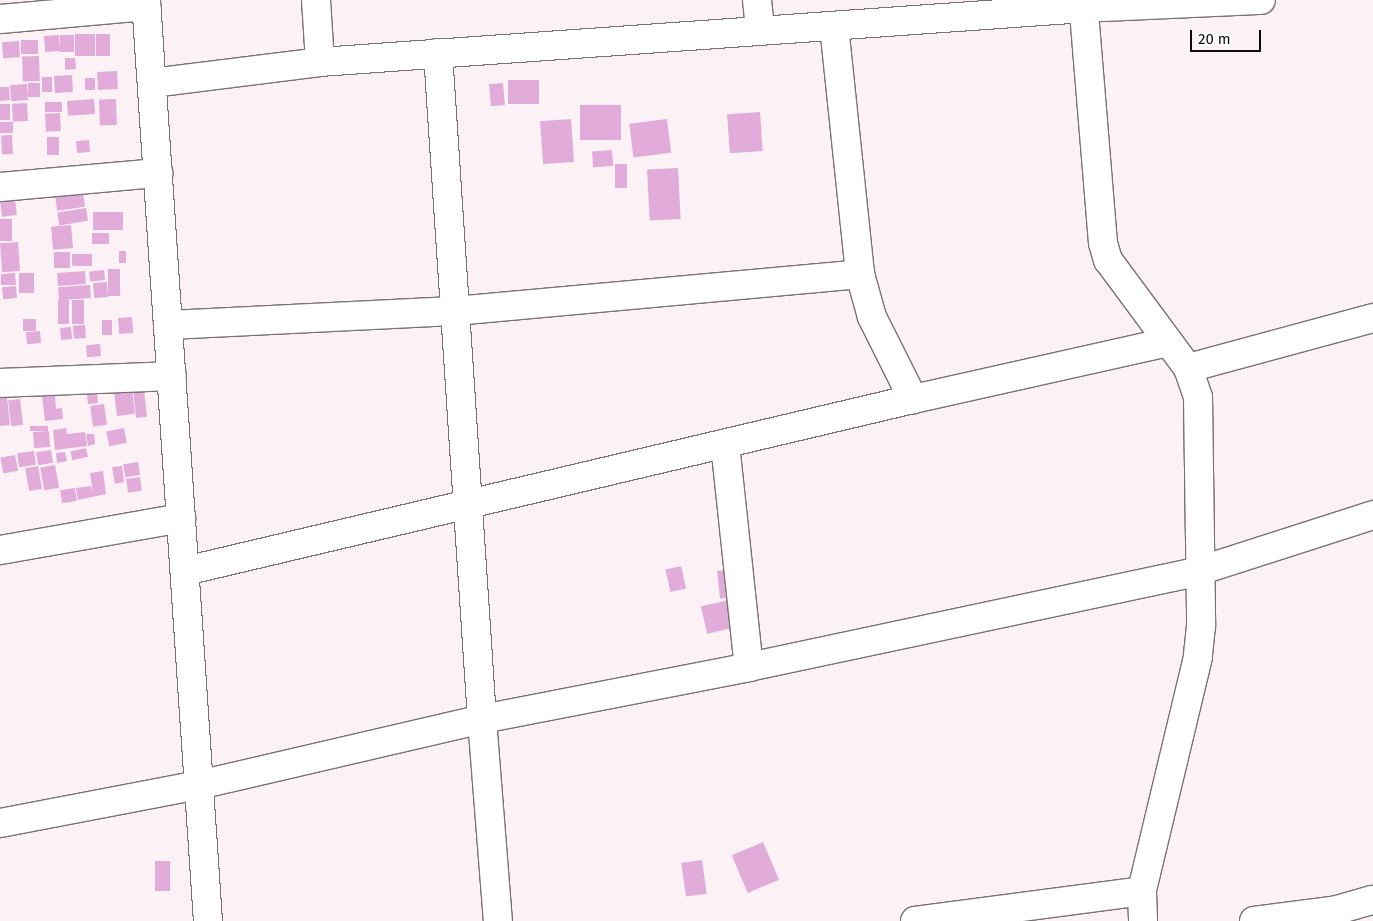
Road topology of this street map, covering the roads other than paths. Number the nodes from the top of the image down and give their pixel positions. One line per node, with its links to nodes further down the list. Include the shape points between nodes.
1 (316, 0): 10 (street)
2 (757, 0): 8 (street)
3 (1262, 0): 5 (street)
4 (146, 3): 6 (street); 11 (street)
5 (1083, 4): 7 (street); 18 (street, via 1103,242 1108,260)
6 (0, 19)
7 (834, 26): 8 (street); 14 (street)
8 (760, 31): 9 (street)
9 (438, 53): 10 (street); 15 (street)
10 (320, 62): 11 (street)
11 (152, 83): 12 (street)
12 (158, 173): 13 (street); 17 (street)
13 (0, 187)
14 (860, 274): 15 (street); 22 (street, via 872,317)
15 (455, 311): 17 (street); 24 (street)
16 (1373, 318): 19 (street)
17 (168, 325): 20 (street)
18 (1168, 342): 19 (street); 22 (street)
19 (1188, 368): 29 (street, via 1198,397)
20 (172, 376): 21 (street); 26 (street)
21 (0, 383)
22 (913, 399): 23 (street)
23 (725, 444): 24 (street); 30 (street)
24 (469, 506): 28 (street); 31 (street)
25 (1373, 515): 29 (street)
26 (181, 518): 27 (street); 28 (street)
27 (0, 550)
28 (185, 571): 32 (street)
29 (1199, 571): 30 (street); 34 (street, via 1201,626 1198,657)
30 (749, 667): 31 (street)
31 (482, 719): 32 (street); 38 (street)
32 (199, 785): 33 (street); 37 (street)
33 (0, 823)
34 (1142, 891): 39 (street); 40 (street)
35 (1373, 900): 36 (street)
36 (1312, 917): 41 (street)
37 (208, 921)
38 (498, 921)
39 (915, 921)
40 (1143, 921)
41 (1254, 921)

